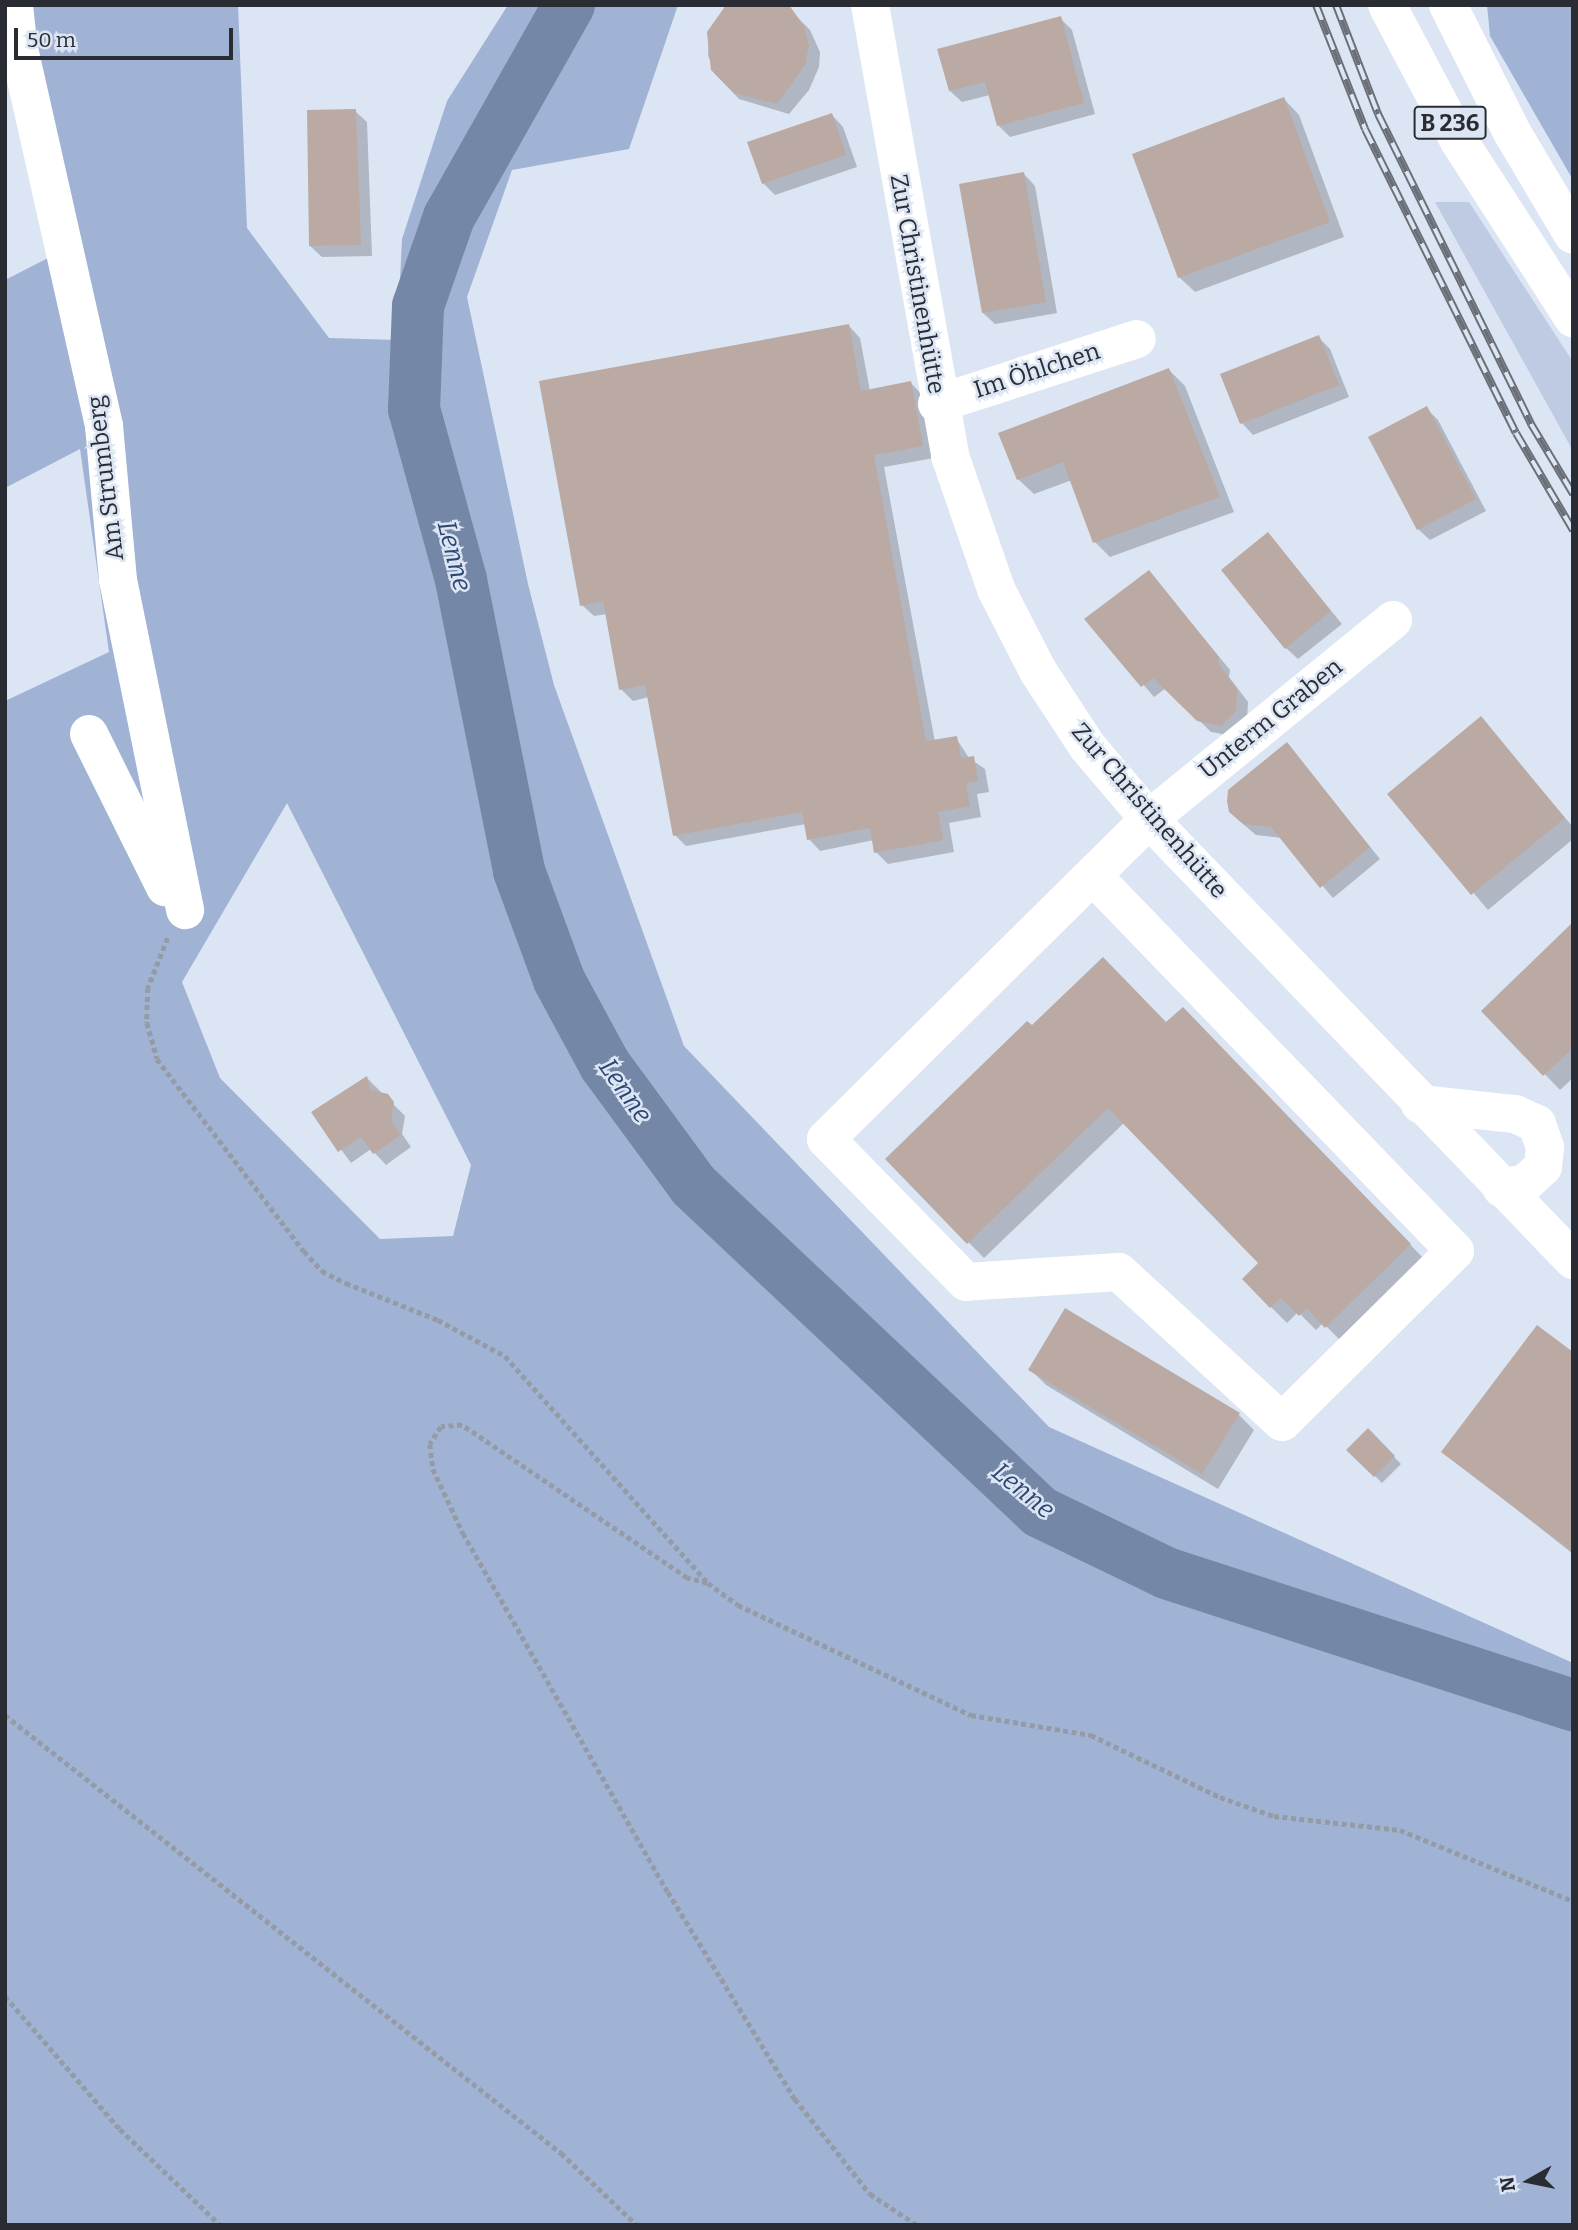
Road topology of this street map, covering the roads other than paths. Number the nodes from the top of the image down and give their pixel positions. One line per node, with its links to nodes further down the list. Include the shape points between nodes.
1 (14, 5): 10 (street, Am Strumberg, via 18,44 104,426 118,580 185,910 168,892)
2 (870, 5): 8 (street, Zur Christinenhütte)
3 (1387, 5): 6 (street, B 236, via 1459,141)
4 (1447, 5): 5 (street, via 1513,134)
5 (1573, 235)
6 (1573, 318)
7 (1137, 338): 8 (street, Im Öhlchen)
8 (937, 404): 11 (street, Zur Christinenhütte, via 964,507 1007,612 1038,671 1087,746)
9 (1392, 620): 11 (street, Unterm Graben)
10 (89, 734)
11 (1149, 819): 12 (street, Unterm Graben); 13 (street, Zur Christinenhütte)
12 (1093, 876): 12 (street, Unterm Graben, via 826,1139 966,1282 1119,1272 1282,1422 1455,1251)
13 (1420, 1104): 14 (street, Zur Christinenhütte); 14 (street, via 1515,1114 1537,1125 1545,1147 1543,1167 1525,1184)
14 (1502, 1188): 15 (street, Zur Christinenhütte)
15 (1573, 1260)

